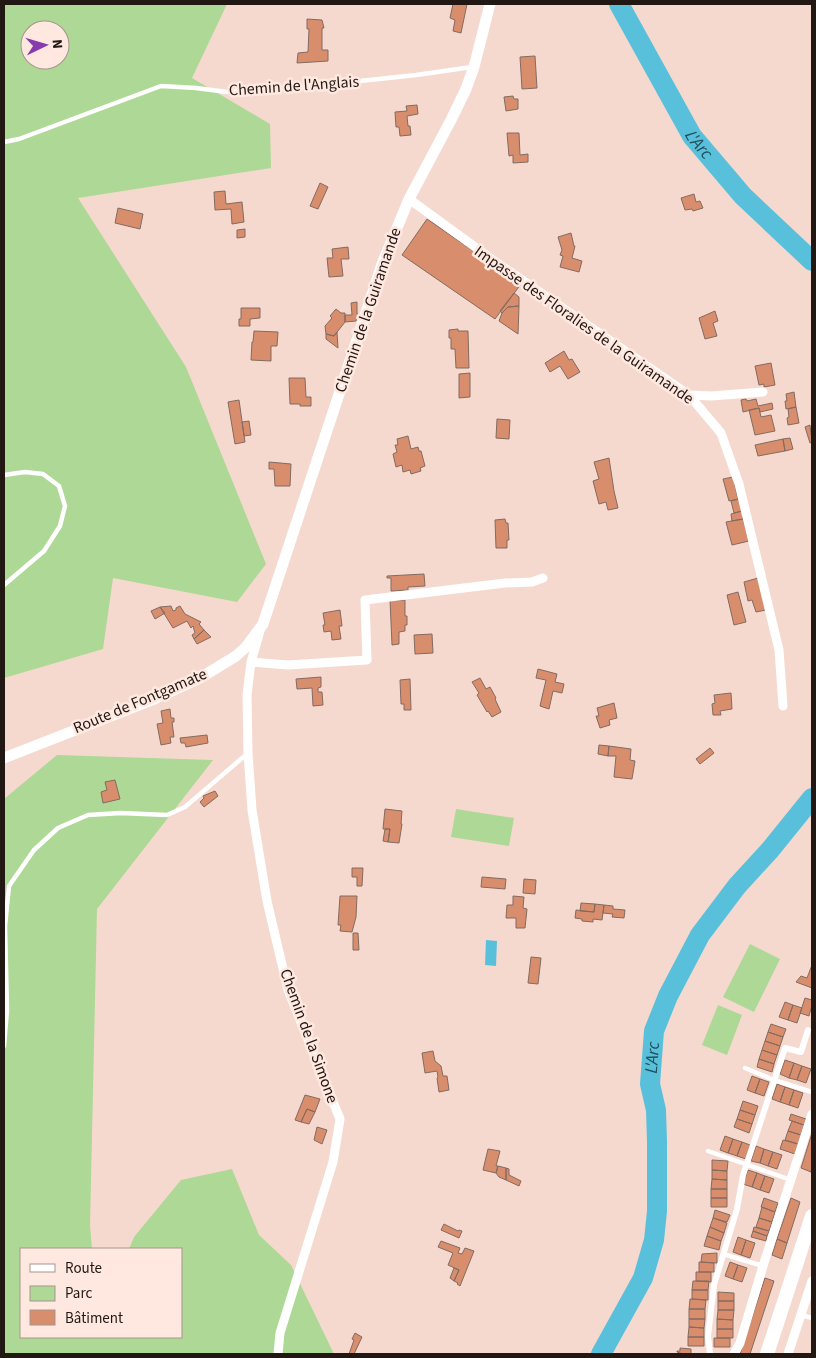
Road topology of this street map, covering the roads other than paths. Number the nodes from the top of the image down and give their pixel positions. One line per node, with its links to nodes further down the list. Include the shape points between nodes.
1 (490, 4): 2 (street, Chemin de la Guiramande)
2 (474, 67): 3 (lane, Chemin de l'Anglais, via 416,76 227,92 161,86); 4 (street, Chemin de la Guiramande, via 455,112)
3 (4, 142)
4 (409, 199): 6 (street, Impasse des Floralies de la Guiramande); 10 (street, Chemin de la Guiramande, via 378,276)
5 (763, 392): 6 (street)
6 (689, 395): 12 (street, Impasse des Floralies de la Guiramande, via 721,433 739,484 779,650)
7 (4, 475): 9 (lane, via 43,474 58,486 65,506 60,526 44,551)
8 (543, 578): 11 (street, via 532,582 365,600 368,660 288,665)
9 (4, 585)
10 (263, 624): 11 (street, Chemin de la Simone); 14 (street, Route de Fontgamate, via 236,656 200,678)
11 (251, 662): 13 (street, Chemin de la Simone, via 247,696)
12 (782, 706)
13 (248, 753): 16 (lane, via 185,807 167,815 88,815 58,828 34,850 9,886 5,926 7,1010); 31 (street, Chemin de la Simone, via 252,810 267,901 288,990 340,1118 333,1162 280,1333)
14 (4, 758)
15 (808, 1030): 18 (street, via 801,1052 785,1048)
16 (4, 1046)
17 (745, 1068): 18 (lane)
18 (774, 1080): 19 (lane); 22 (street)
19 (812, 1092)
20 (812, 1114): 23 (street)
21 (708, 1151): 22 (lane)
22 (746, 1164): 23 (lane); 25 (street)
23 (791, 1180): 26 (street)
24 (812, 1216): 34 (main road)
25 (724, 1254): 26 (lane); 32 (street, via 714,1285 708,1336)
26 (763, 1266): 33 (street)
27 (812, 1281): 28 (street)
28 (810, 1295): 29 (street)
29 (801, 1315): 30 (lane); 35 (street)
30 (812, 1318)
31 (278, 1354)
32 (710, 1354)
33 (734, 1354)
34 (767, 1354)
35 (788, 1354)

